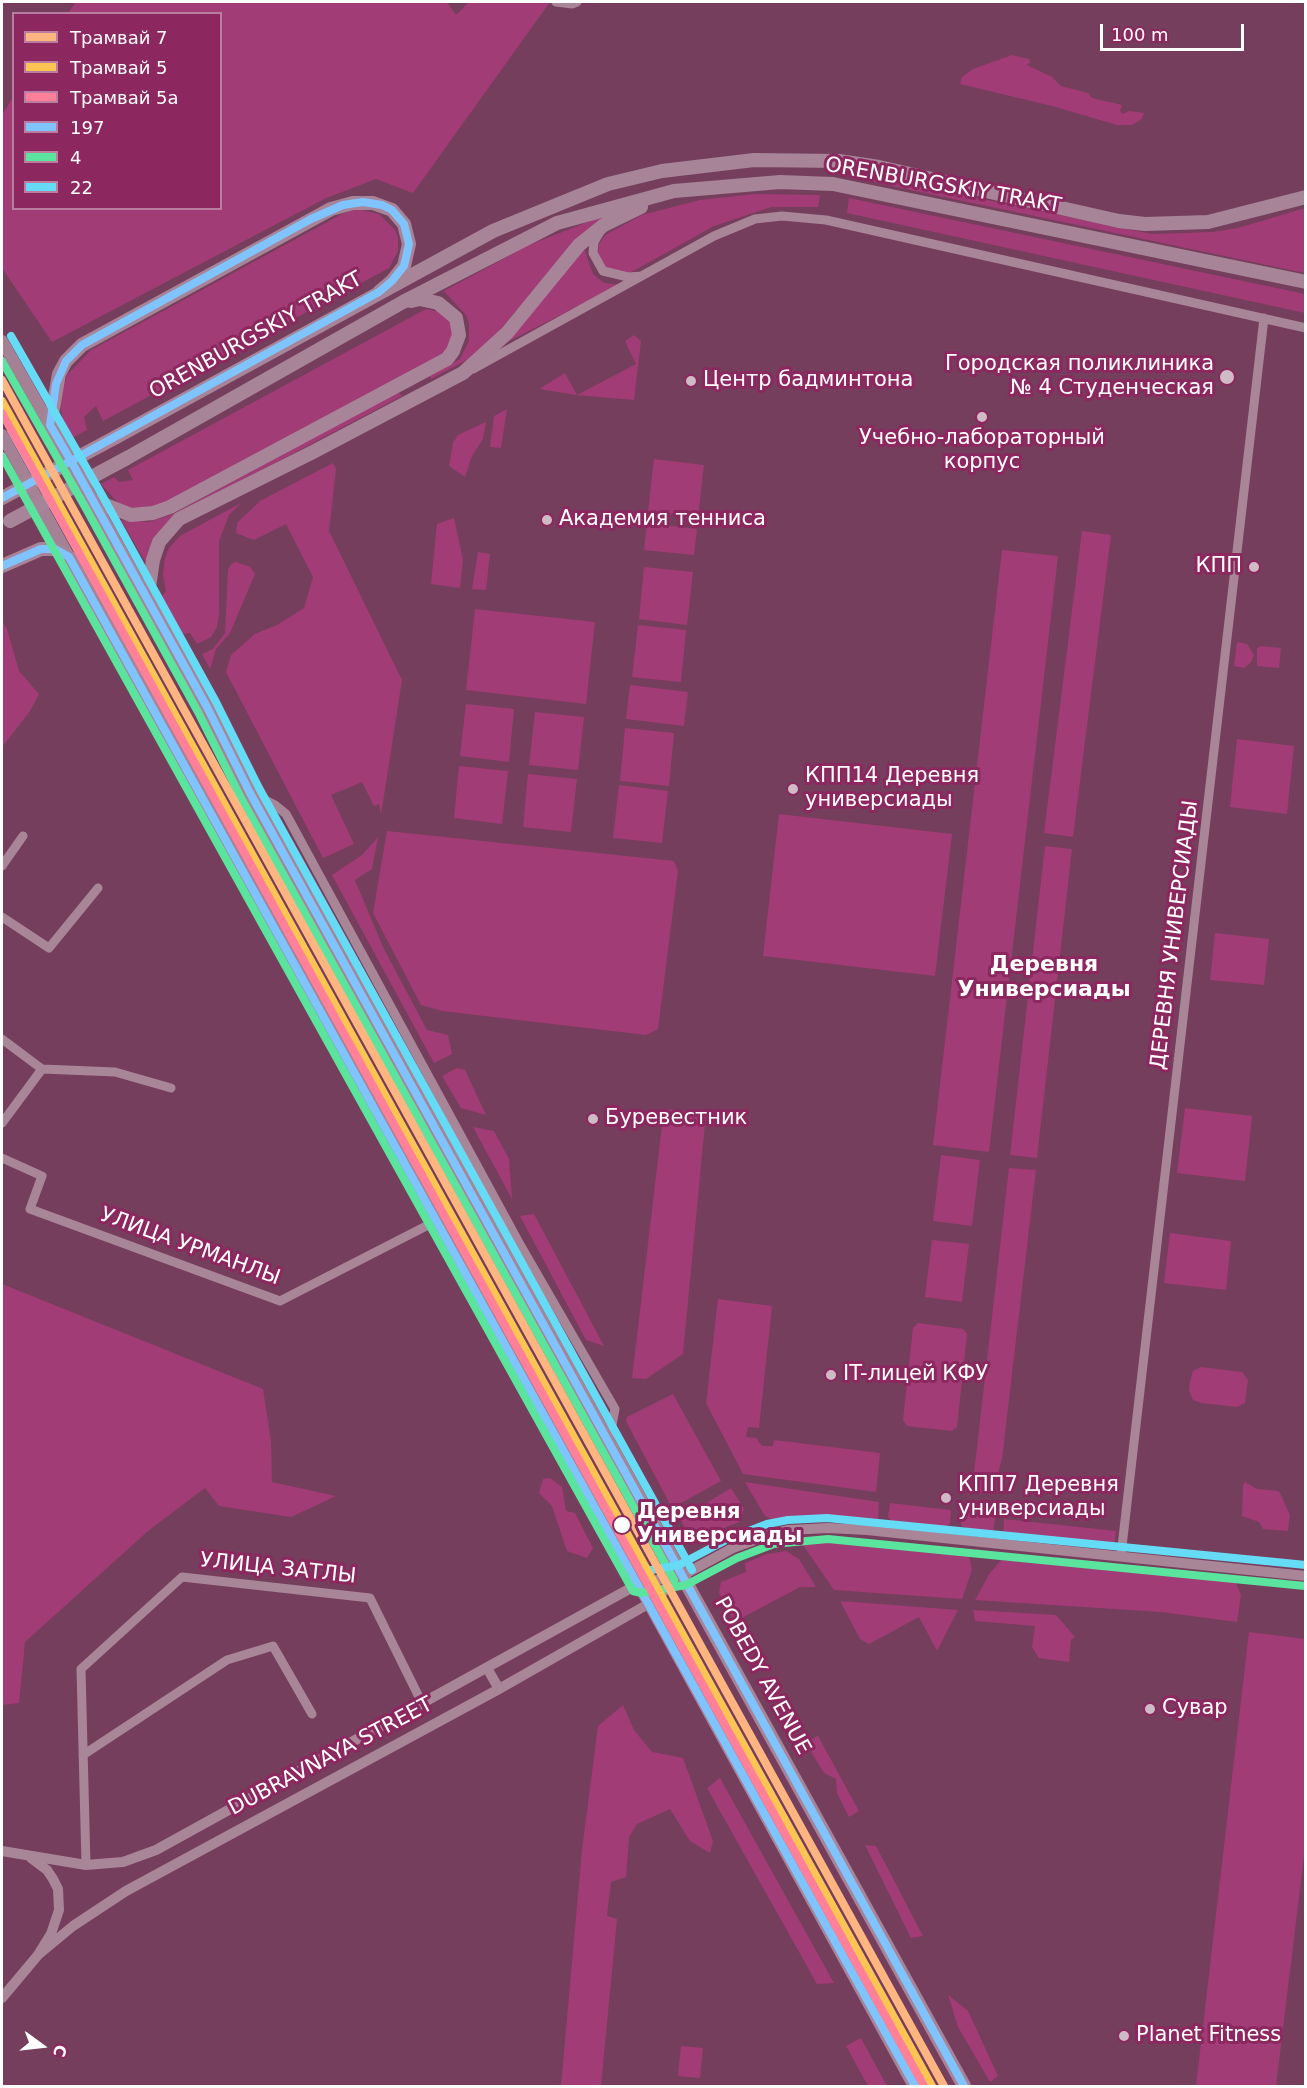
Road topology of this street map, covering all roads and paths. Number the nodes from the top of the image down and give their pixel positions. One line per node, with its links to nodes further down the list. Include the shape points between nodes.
1 (556, 2): 2 (street)
2 (577, 2)
3 (839, 161): 4 (main road); 6 (main road, ORENBURGSKIY TRAKT, via 1145,224 1208,222); 10 (main road, ORENBURGSKIY TRAKT, via 706,163 608,184 493,231)
4 (833, 184): 5 (main road, ORENBURGSKIY TRAKT, via 736,184); 9 (main road, ORENBURGSKIY TRAKT)
5 (674, 191): 7 (main road); 11 (main road, ORENBURGSKIY TRAKT, via 557,223)
6 (1305, 197)
7 (604, 225): 8 (street, via 594,242 597,264 614,275); 15 (main road, via 566,258 507,333)
8 (645, 276): 12 (street, via 714,236 755,219 812,217); 15 (street)
9 (1305, 282)
10 (379, 292): 16 (main road, via 404,266 409,244 404,224 392,210 373,203 331,209 82,345 59,374); 18 (main road, ORENBURGSKIY TRAKT, bridge)
11 (403, 302): 19 (main road, via 430,300 452,311 459,335 447,359 170,507 131,515); 20 (main road, ORENBURGSKIY TRAKT, bridge)
12 (1264, 318): 13 (street); 36 (street, ДЕРЕВНЯ УНИВЕРСИАДЫ)
13 (1305, 328)
14 (2, 341): 16 (main road, POBEDY AVENUE)
15 (463, 373): 23 (main road, via 179,519 159,542)
16 (50, 425): 19 (main road, POBEDY AVENUE)
17 (2, 435): 21 (main road)
18 (2, 498)
19 (93, 500): 23 (main road, POBEDY AVENUE)
20 (6, 523)
21 (69, 556): 22 (main road, via 55,549 41,549); 34 (main road)
22 (2, 566)
23 (147, 601): 24 (main road, POBEDY AVENUE)
24 (250, 793): 35 (main road, POBEDY AVENUE); 35 (street, via 286,814 518,1241 615,1409)
25 (23, 836): 26 (street)
26 (2, 866)
27 (98, 888): 28 (street, via 49,948)
28 (2, 917)
29 (2, 1038): 30 (street)
30 (42, 1069): 31 (street, via 115,1072); 32 (street)
31 (171, 1088)
32 (2, 1123)
33 (2, 1158): 34 (street, УЛИЦА УРМАНЛЫ, via 42,1176 30,1209 280,1301)
34 (436, 1221): 39 (main road)
35 (609, 1441): 37 (main road, POBEDY AVENUE)
36 (1121, 1555): 37 (street, via 828,1528 789,1530 752,1540); 38 (street)
37 (683, 1575): 39 (street, DUBRAVNAYA STREET); 40 (street, DUBRAVNAYA STREET); 52 (main road, POBEDY AVENUE)
38 (1305, 1576)
39 (640, 1583): 40 (main road); 41 (street, DUBRAVNAYA STREET)
40 (650, 1603): 42 (street, DUBRAVNAYA STREET); 51 (main road)
41 (487, 1668): 42 (street); 43 (street, DUBRAVNAYA STREET)
42 (499, 1689): 49 (street, DUBRAVNAYA STREET, via 126,1891)
43 (422, 1703): 45 (street, УЛИЦА ЗАТЛЫ, via 370,1598 182,1577 81,1669); 48 (street, DUBRAVNAYA STREET, via 156,1850 123,1862)
44 (312, 1714): 45 (street, via 273,1646 227,1660)
45 (82, 1755): 48 (street, УЛИЦА ЗАТЛЫ)
46 (2, 1851): 47 (street, DUBRAVNAYA STREET)
47 (25, 1855): 48 (street, DUBRAVNAYA STREET); 49 (street, DUBRAVNAYA STREET, via 47,1870 60,1900 56,1922)
48 (86, 1865)
49 (38, 1955): 50 (street, DUBRAVNAYA STREET)
50 (2, 1998)
51 (915, 2086)
52 (964, 2086)

